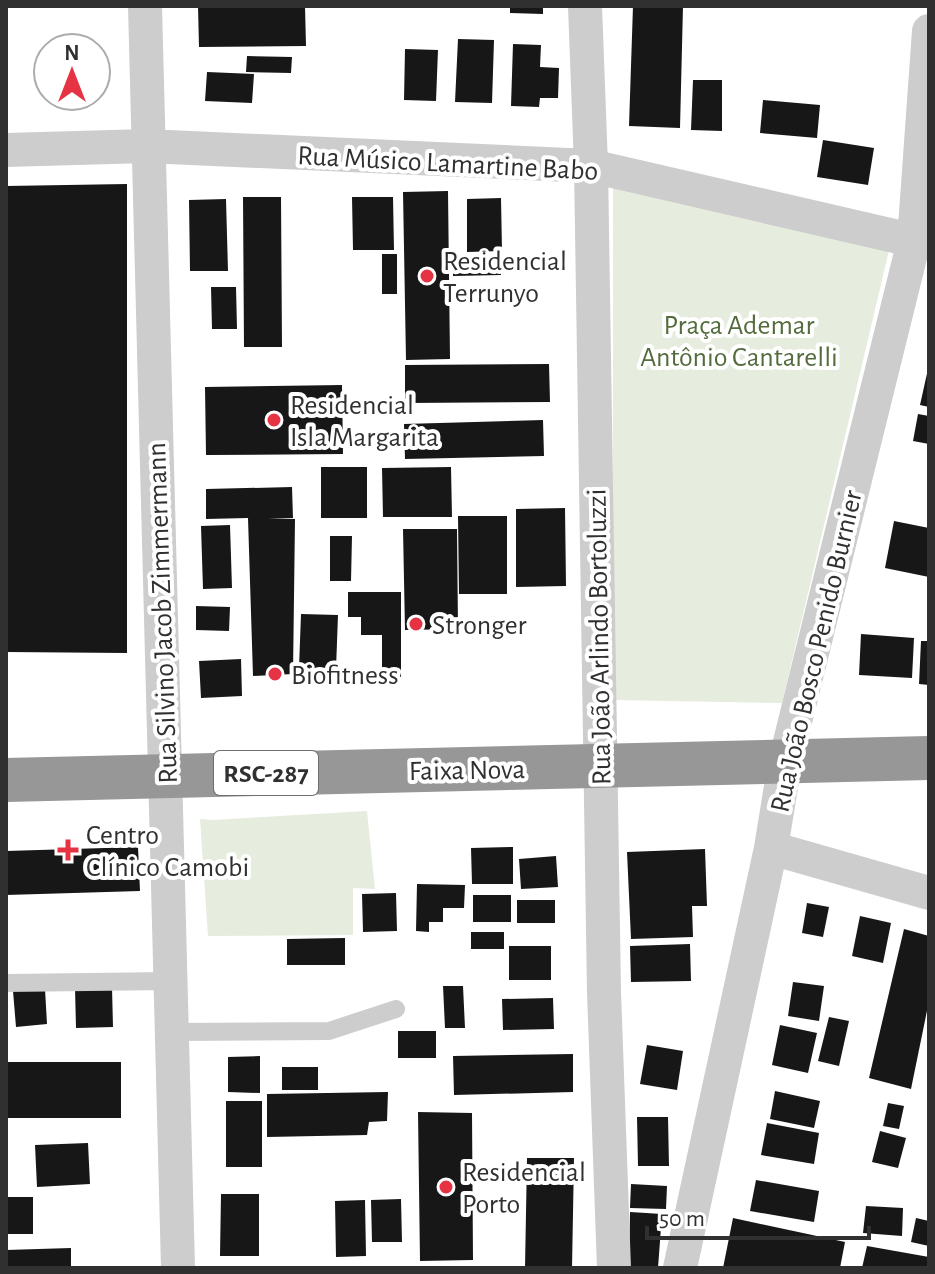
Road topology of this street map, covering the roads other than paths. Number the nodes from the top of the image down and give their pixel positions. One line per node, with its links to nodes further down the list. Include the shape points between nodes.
1 (145, 6): 4 (street, Rua Silvino Jacob Zimmermann)
2 (585, 6): 6 (street, Rua João Arlindo Bortoluzzi)
3 (929, 31): 7 (street, Rua João Bosco Penido Burnier)
4 (147, 146): 5 (street, Rua Músico Lamartine Babo); 6 (street, Rua Músico Lamartine Babo); 11 (street, Rua Silvino Jacob Zimmermann)
5 (6, 150)
6 (591, 166): 7 (street, Rua Músico Lamartine Babo); 10 (street, Rua João Arlindo Bortoluzzi)
7 (922, 242): 9 (street, Rua João Bosco Penido Burnier)
8 (929, 758): 9 (highway, Faixa Nova / RSC-287)
9 (785, 762): 10 (highway, Faixa Nova / RSC-287); 13 (street, Rua João Bosco Penido Burnier)
10 (599, 766): 11 (highway, Faixa Nova / RSC-287); 20 (street, Rua João Arlindo Bortoluzzi)
11 (165, 775): 12 (highway, Faixa Nova / RSC-287); 15 (street, Rua Silvino Jacob Zimmermann)
12 (6, 780)
13 (771, 848): 14 (street); 21 (street, Rua João Bosco Penido Burnier)
14 (929, 893)
15 (171, 981): 16 (lane); 18 (street, Rua Silvino Jacob Zimmermann)
16 (6, 983)
17 (396, 1009): 18 (lane, via 329,1031)
18 (172, 1032): 19 (street, Rua Silvino Jacob Zimmermann)
19 (178, 1268)
20 (614, 1268)
21 (680, 1268)

